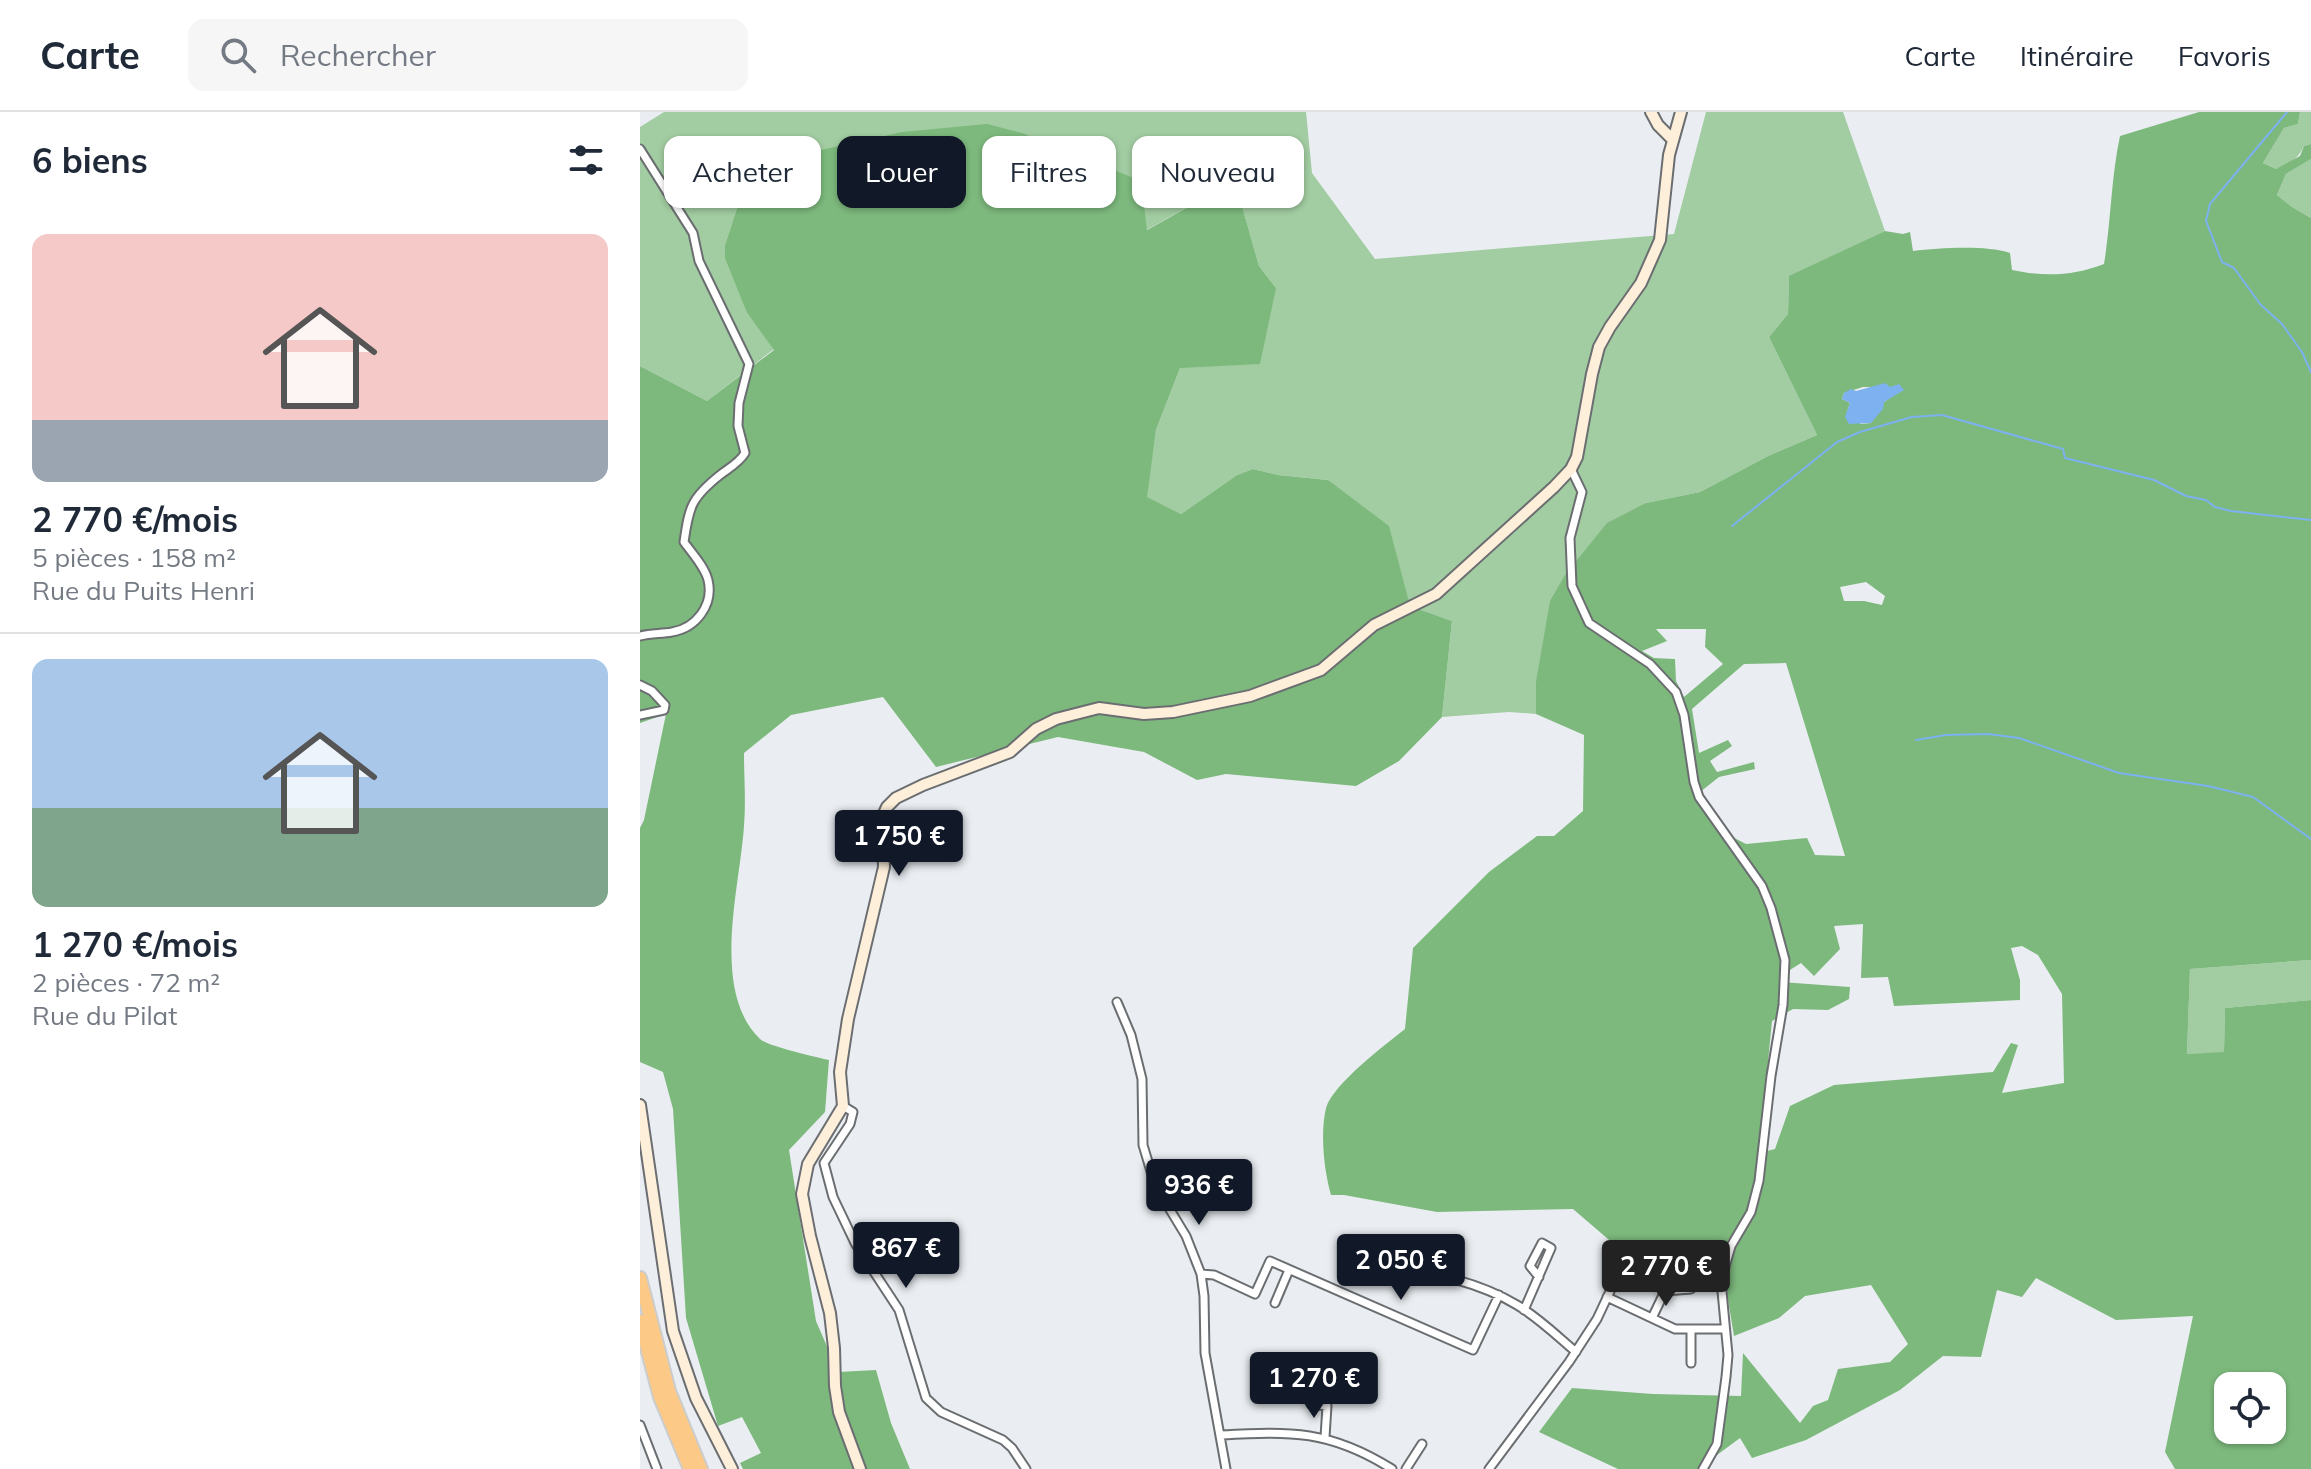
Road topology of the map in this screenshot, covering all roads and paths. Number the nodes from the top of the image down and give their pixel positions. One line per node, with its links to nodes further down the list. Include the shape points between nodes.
1 (1651, 112): 3 (main road)
2 (1681, 112): 3 (main road)
3 (1673, 140): 5 (main road, via 1660,240 1641,283 1599,347 1580,448)
4 (640, 149): 6 (street, via 693,233 699,261 749,364 739,403 745,453 690,505 684,542 708,577 704,611 693,624 673,632)
5 (1571, 469): 11 (main road, via 1436,594 1374,625 1321,670 1250,696 1173,712 1099,708 1056,719 1010,752 896,798 882,818 884,867 848,1019 840,1072); 25 (street, via 1582,492 1570,538 1572,586 1589,623 1650,664 1676,692 1699,797 1762,886 1785,960 1759,1181 1721,1281)
6 (640, 636)
7 (640, 685): 8 (street, via 665,705 664,710)
8 (640, 715)
9 (1117, 1002): 15 (street, via 1142,1079 1143,1145 1155,1185 1186,1236)
10 (640, 1105): 37 (main road, via 673,1331 696,1398)
11 (843, 1106): 38 (main road, via 808,1164 802,1194 830,1313 839,1412); 39 (street, via 853,1112 824,1163 826,1176 855,1243 899,1310 926,1398 941,1412 1003,1440)
12 (1375, 1263): 19 (street, via 1439,1274)
13 (1621, 1268): 20 (street)
14 (1289, 1270): 15 (street, via 1270,1261 1255,1294); 19 (street, via 1473,1350); 21 (street)
15 (1201, 1274): 31 (street, via 1205,1353)
16 (1539, 1277): 22 (street)
17 (640, 1278): 36 (highway, via 669,1391)
18 (1691, 1289): 23 (street, via 1665,1291)
19 (1499, 1295): 22 (street)
20 (1607, 1297): 23 (street); 27 (street)
21 (1275, 1303)
22 (1524, 1310): 27 (street)
23 (1652, 1318): 26 (street)
24 (640, 1321): 35 (highway, via 660,1397)
25 (1725, 1329): 26 (street); 44 (street, via 1728,1355 1717,1444)
26 (1691, 1330): 28 (street)
27 (1576, 1352): 43 (street)
28 (1691, 1363)
29 (1311, 1404): 32 (street, via 1327,1406)
30 (640, 1425): 34 (street)
31 (1220, 1435): 32 (street); 40 (street)
32 (1325, 1437): 41 (street)
33 (1422, 1444): 42 (street)
34 (657, 1469)
35 (690, 1469)
36 (701, 1469)
37 (732, 1469)
38 (860, 1469)
39 (1026, 1469)
40 (1226, 1469)
41 (1392, 1469)
42 (1406, 1469)
43 (1489, 1469)
44 (1703, 1469)

